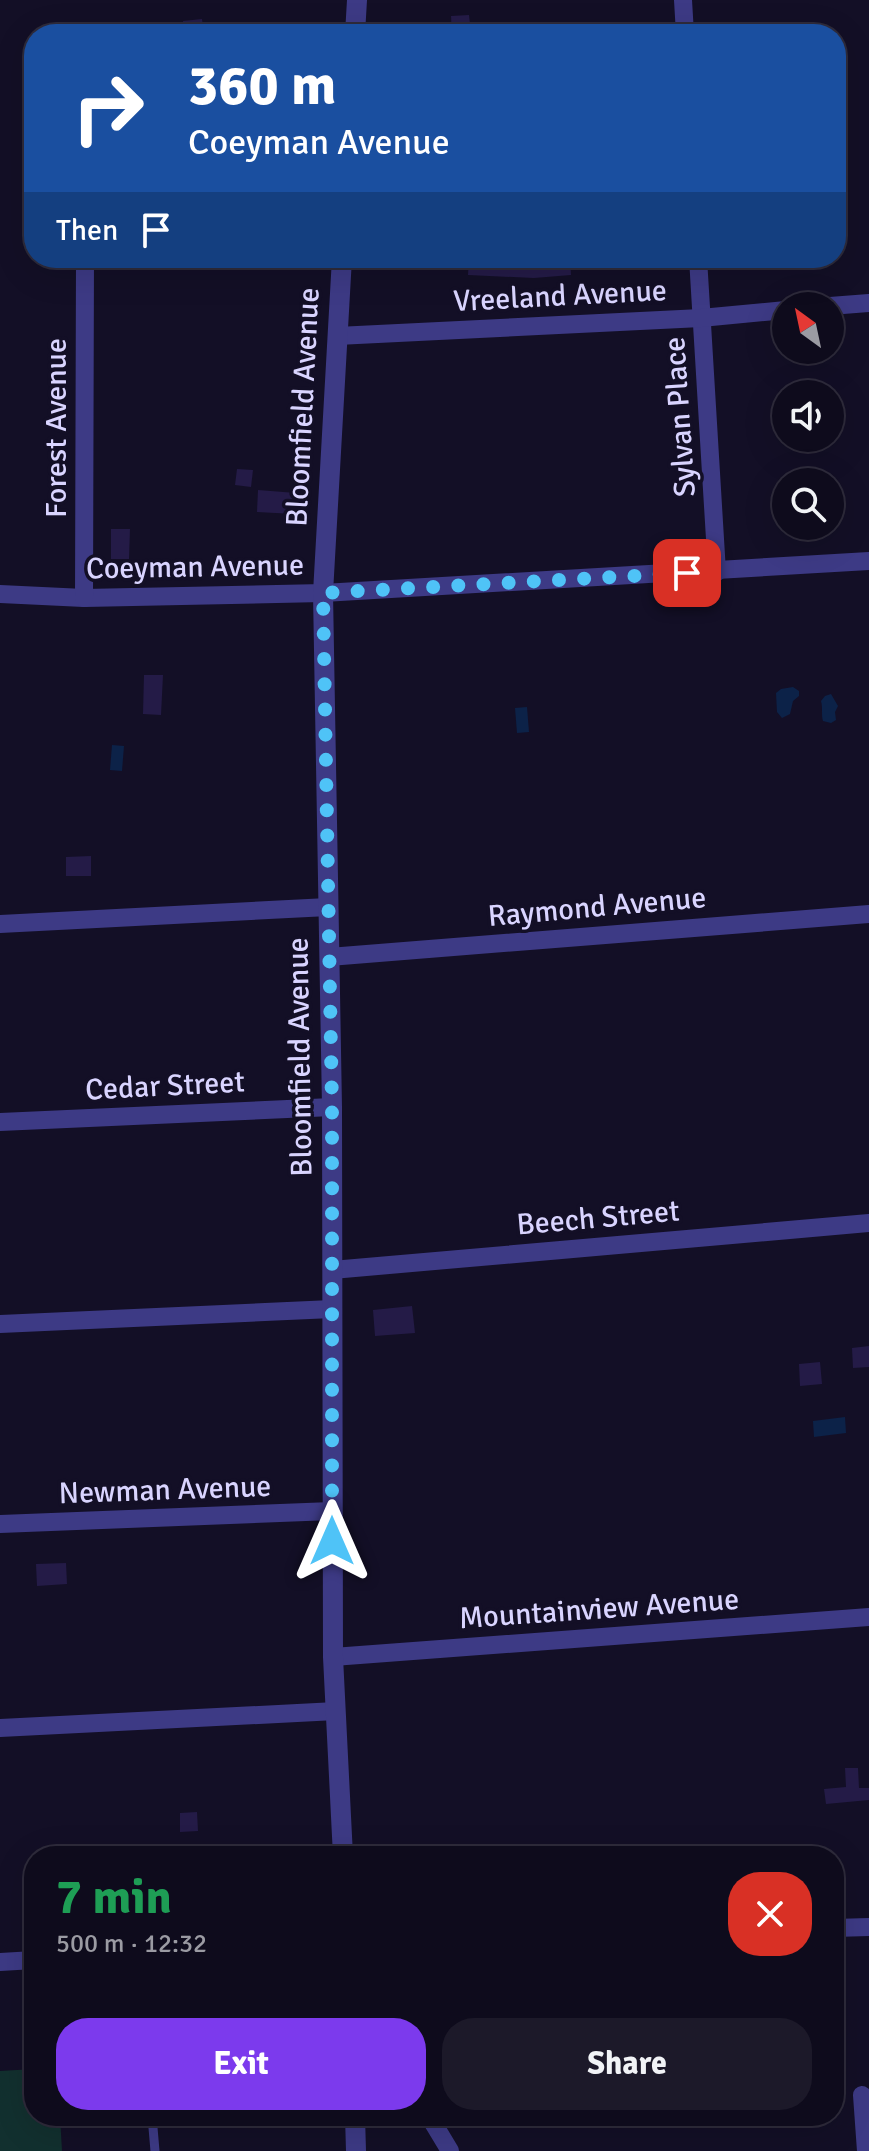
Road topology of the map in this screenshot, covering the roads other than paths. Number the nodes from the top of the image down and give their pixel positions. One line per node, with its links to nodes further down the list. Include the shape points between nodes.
1 (357, 0): 3 (street)
2 (683, 0): 4 (street)
3 (356, 24)
4 (684, 24)
5 (85, 268): 17 (street, Forest Avenue)
6 (341, 268): 12 (street, Bloomfield Avenue)
7 (698, 268): 11 (street, Sylvan Place)
8 (869, 303): 9 (street)
9 (844, 305)
10 (772, 311): 11 (street, Vreeland Avenue)
11 (701, 318): 12 (street, Vreeland Avenue); 14 (street, Sylvan Place)
12 (337, 336): 15 (street, Bloomfield Avenue)
13 (869, 561): 14 (street, Coeyman Avenue)
14 (717, 572): 15 (street, Coeyman Avenue)
15 (323, 593): 17 (street, Coeyman Avenue); 18 (street, Bloomfield Avenue)
16 (0, 594): 17 (street, Coeyman Avenue)
17 (84, 598)
18 (328, 907): 20 (street); 21 (street, Bloomfield Avenue)
19 (869, 914): 21 (street, Raymond Avenue)
20 (0, 924)
21 (329, 957): 22 (street, Bloomfield Avenue)
22 (332, 1107): 23 (street, Cedar Street); 25 (street, Bloomfield Avenue)
23 (0, 1122)
24 (869, 1223): 25 (street, Beech Street)
25 (332, 1270): 26 (street, Bloomfield Avenue)
26 (332, 1309): 27 (street); 28 (street, Bloomfield Avenue)
27 (0, 1324)
28 (332, 1511): 29 (street, Newman Avenue); 31 (street, Bloomfield Avenue)
29 (0, 1524)
30 (869, 1617): 31 (street, Mountainview Avenue)
31 (333, 1657): 32 (street, Bloomfield Avenue)
32 (336, 1711): 33 (street); 34 (street, Bloomfield Avenue)
33 (0, 1728)
34 (343, 1846)
35 (869, 1927): 36 (street)
36 (844, 1928)
37 (24, 1961): 38 (street)
38 (0, 1962)
39 (862, 2095): 46 (street)
40 (153, 2126): 43 (lane)
41 (355, 2126): 44 (street)
42 (435, 2126): 45 (street)
43 (155, 2151)
44 (356, 2151)
45 (450, 2151)
46 (866, 2151)

